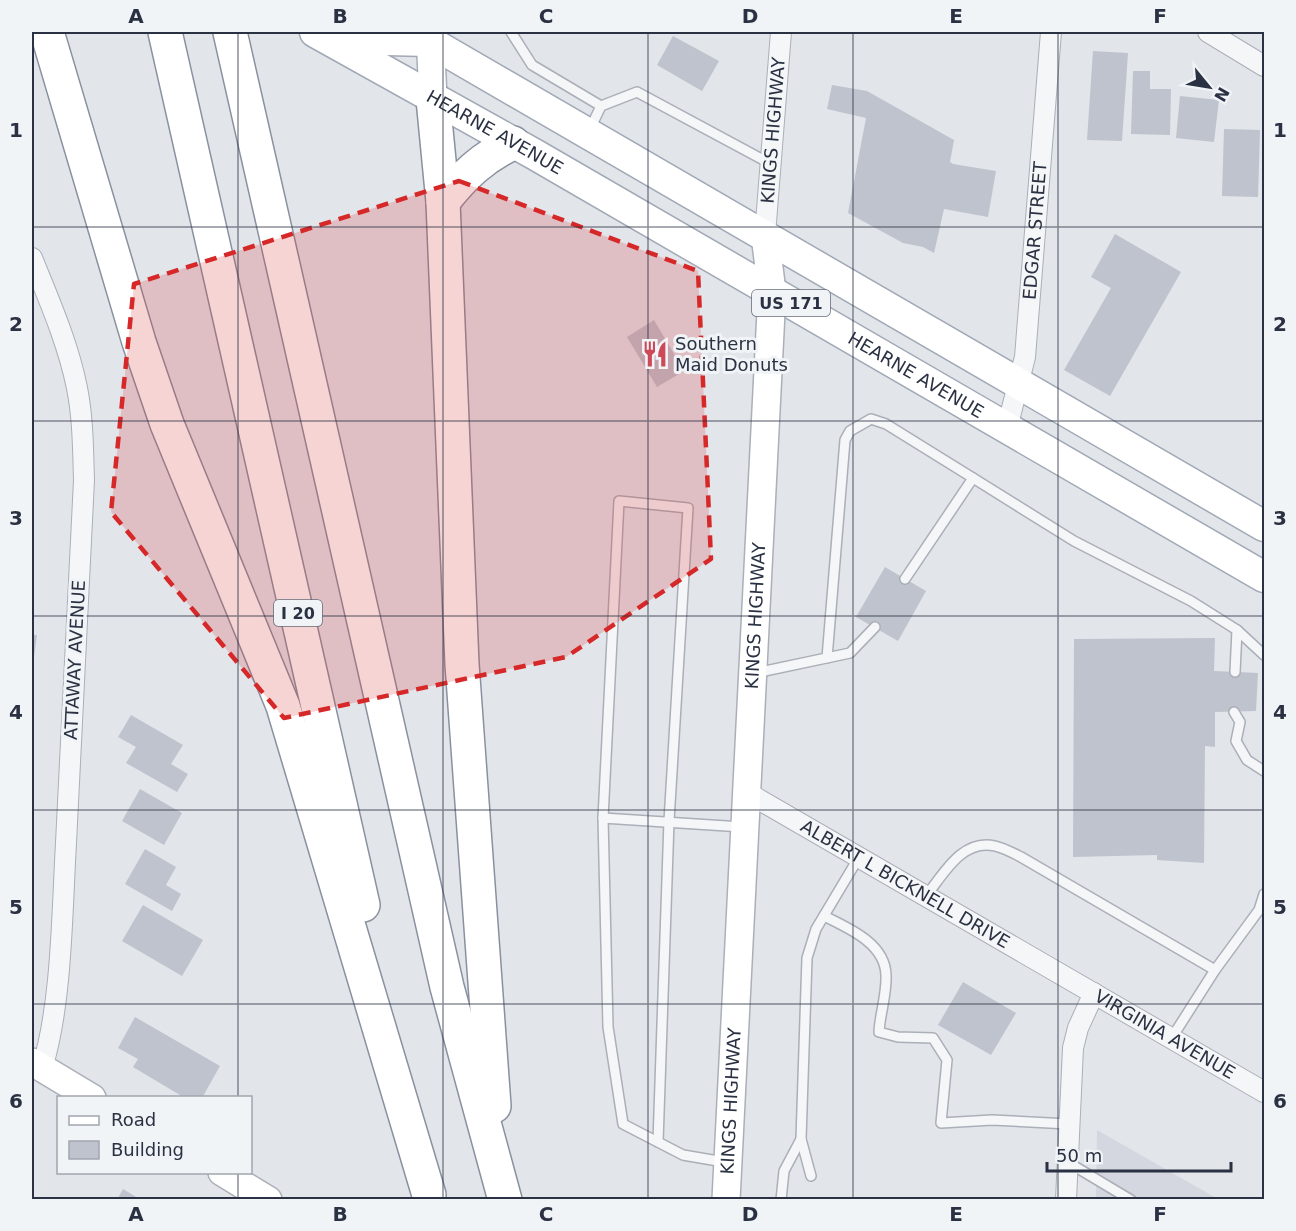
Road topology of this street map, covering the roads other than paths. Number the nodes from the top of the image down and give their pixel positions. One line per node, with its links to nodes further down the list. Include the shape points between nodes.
1 (47, 32): 58 (highway, via 166,424 283,706)
2 (165, 32): 58 (highway, I 20)
3 (230, 32): 60 (highway, via 447,987)
4 (315, 32): 12 (main road, HEARNE AVENUE / US 171)
5 (354, 32): 10 (main road, via 386,40)
6 (511, 32): 13 (lane, via 532,65)
7 (781, 32): 15 (street, KINGS HIGHWAY)
8 (1051, 32): 20 (street, EDGAR STREET)
9 (1208, 32): 11 (street)
10 (424, 35): 12 (main road); 13 (main road, US 171)
11 (1264, 66)
12 (433, 99): 14 (main road, HEARNE AVENUE / US 171); 16 (highway)
13 (595, 119): 15 (lane, via 637,92); 17 (main road, US 171)
14 (513, 143): 16 (highway, via 487,156 464,175); 19 (main road, HEARNE AVENUE / US 171)
15 (771, 164): 17 (street, KINGS HIGHWAY)
16 (443, 202): 61 (highway, via 462,664 493,1095)
17 (765, 235): 19 (main road, KINGS HIGHWAY); 20 (main road, US 171)
18 (32, 258): 48 (street, ATTAWAY AVENUE, via 68,352 77,388 84,480 54,1005 48,1049)
19 (772, 292): 21 (main road, HEARNE AVENUE / US 171); 33 (main road, KINGS HIGHWAY)
20 (1020, 385): 21 (street, EDGAR STREET); 22 (main road, US 171)
21 (1007, 428): 24 (main road, HEARNE AVENUE / US 171)
22 (1131, 448): 24 (main road); 25 (main road, US 171)
23 (973, 478): 27 (lane); 29 (lane, via 1074,541 1149,577); 31 (lane, via 886,424 871,419 850,431 845,440)
24 (1109, 487): 26 (main road, HEARNE AVENUE / US 171)
25 (1264, 526)
26 (1264, 577)
27 (905, 579)
28 (875, 627): 31 (lane, via 850,653)
29 (1237, 630): 30 (lane); 32 (lane)
30 (1264, 655)
31 (827, 658): 33 (lane)
32 (1235, 672)
33 (753, 673): 36 (main road, KINGS HIGHWAY)
34 (1234, 711): 35 (lane, via 1240,722 1236,741 1247,760)
35 (1264, 771)
36 (746, 792): 39 (main road, KINGS HIGHWAY); 40 (street, ALBERT L BICKNELL DRIVE)
37 (603, 818): 38 (lane); 38 (lane, via 619,501 688,508); 53 (lane, via 608,1027 623,1124)
38 (669, 821): 39 (lane); 53 (lane)
39 (745, 827): 55 (main road, KINGS HIGHWAY)
40 (859, 858): 42 (street, ALBERT L BICKNELL DRIVE); 43 (lane)
41 (1264, 894): 44 (lane, via 1259,910)
42 (926, 896): 44 (lane, via 960,853 972,847 993,845 1021,857); 45 (street, ALBERT L BICKNELL DRIVE)
43 (824, 916): 51 (lane, via 862,935 884,962 879,1032 933,1038 941,1048 947,1060 941,1123 992,1120); 52 (lane, via 807,958)
44 (1215, 970): 47 (lane)
45 (1066, 977): 46 (street, VIRGINIA AVENUE)
46 (1094, 993): 47 (street, VIRGINIA AVENUE); 51 (street, via 1078,1028 1074,1048)
47 (1171, 1039): 49 (street, VIRGINIA AVENUE)
48 (37, 1065): 50 (main road)
49 (1264, 1092)
50 (89, 1096)
51 (1070, 1124): 54 (street)
52 (801, 1139): 57 (lane); 63 (lane, via 784,1172)
53 (658, 1142): 55 (lane, via 683,1155)
54 (1068, 1162): 64 (street); 65 (lane)
55 (728, 1163): 62 (main road, KINGS HIGHWAY)
56 (224, 1174): 59 (main road)
57 (811, 1176)
58 (429, 1198)
59 (268, 1200)
60 (505, 1200)
61 (510, 1200)
62 (726, 1200)
63 (781, 1200)
64 (1066, 1200)
65 (1131, 1200)

